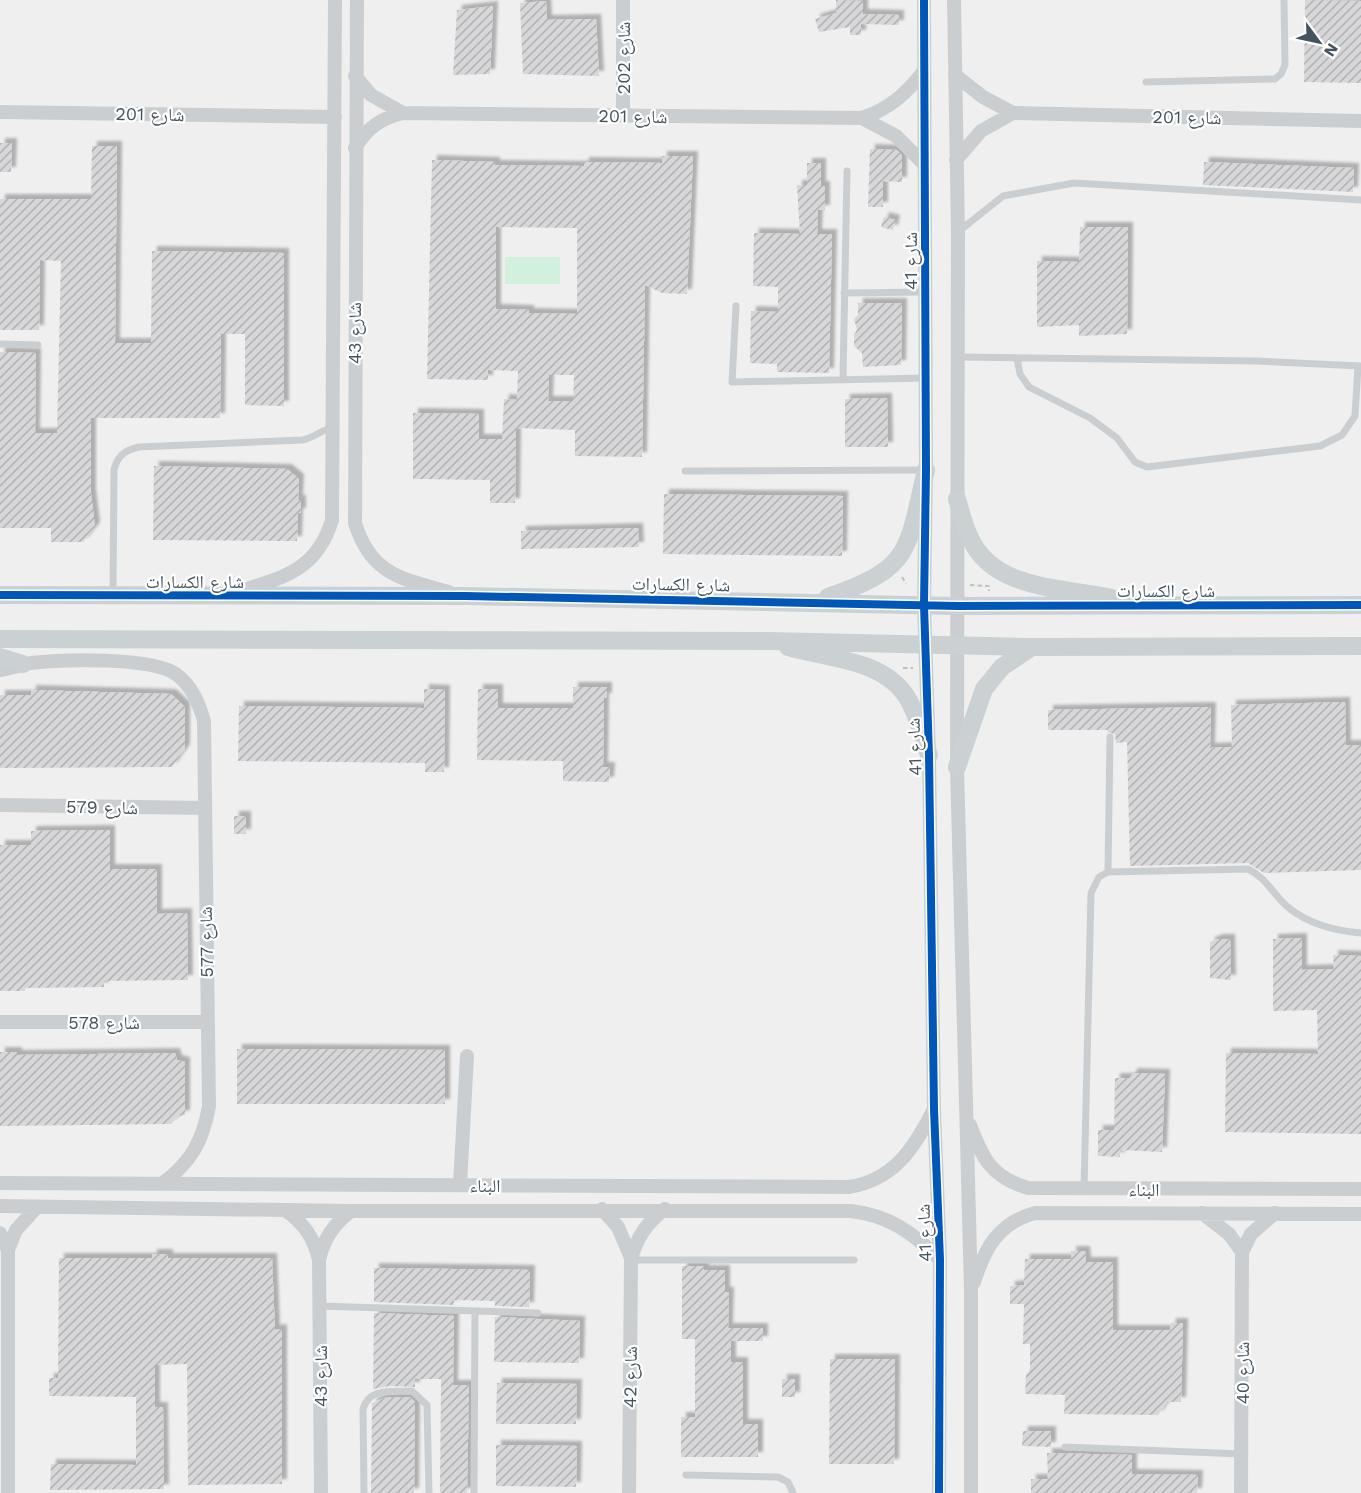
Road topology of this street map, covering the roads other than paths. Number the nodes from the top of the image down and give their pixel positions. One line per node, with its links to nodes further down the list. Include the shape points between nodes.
1 (335, 0): 15 (street, شارع 43)
2 (357, 0): 9 (street, شارع 43)
3 (623, 0): 14 (street, شارع 202)
4 (924, 0): 7 (street, شارع 41)
5 (954, 0): 8 (street)
6 (1284, 0): 10 (lane, via 1285,65 1275,79)
7 (924, 71): 16 (street, شارع 201, via 897,101); 20 (street, شارع 41)
8 (955, 75): 13 (street, شارع 201, via 983,97); 19 (street)
9 (356, 76): 12 (street, شارع 201, via 371,95); 18 (street, شارع 43)
10 (1146, 81)
11 (0, 112): 15 (street, شارع 201)
12 (404, 112): 14 (street, شارع 201); 18 (street, شارع 201, via 370,128)
13 (1013, 113): 17 (street, شارع 201); 19 (street, via 981,131)
14 (623, 116): 16 (street, شارع 201)
15 (335, 117): 34 (street, شارع 43)
16 (862, 118): 20 (street, شارع 201, via 896,136)
17 (1361, 121)
18 (355, 148): 41 (street, شارع 43, via 355,523 360,540 381,568 396,577)
19 (956, 160): 23 (street)
20 (925, 165): 24 (street, شارع 41)
21 (847, 171): 25 (lane)
22 (1361, 200): 23 (lane, via 1074,183 1003,196)
23 (958, 232): 29 (street)
24 (926, 292): 25 (lane); 32 (street, شارع 41)
25 (844, 293): 33 (lane)
26 (736, 306): 33 (lane, via 732,382)
27 (0, 344): 28 (lane)
28 (38, 345)
29 (956, 357): 30 (lane); 37 (street)
30 (1017, 358): 31 (lane); 31 (lane, via 1020,374 1029,387 1090,418 1118,438 1135,462 1147,467 1320,446 1342,435 1356,416)
31 (1359, 366)
32 (926, 378): 33 (lane); 35 (street, شارع 41)
33 (843, 380)
34 (334, 428): 39 (lane, via 302,440 139,447 122,453 114,470); 40 (street, شارع 43, via 332,520 319,549 295,571)
35 (926, 470): 36 (lane); 42 (street, via 912,530 894,564 866,584); 43 (street, شارع 41)
36 (685, 471)
37 (957, 499): 44 (street, via 970,539 981,557 997,571 1016,580); 46 (street)
38 (0, 595): 39 (street, شارع الكسارات)
39 (113, 595): 40 (street, شارع الكسارات)
40 (226, 596): 41 (street, شارع الكسارات)
41 (465, 596): 42 (street, شارع الكسارات)
42 (815, 601): 43 (street, شارع الكسارات)
43 (924, 605): 46 (street, شارع الكسارات); 49 (street, شارع 41)
44 (1143, 605): 45 (street, شارع الكسارات); 46 (street, شارع الكسارات)
45 (1361, 605)
46 (957, 606): 50 (street)
47 (0, 639): 48 (street)
48 (769, 641): 49 (street); 57 (street, via 888,676 908,698)
49 (925, 645): 50 (street); 57 (street, شارع 41)
50 (957, 645): 52 (street); 58 (street)
51 (1361, 646): 52 (street)
52 (1032, 647): 58 (street, via 1002,667 984,689)
53 (0, 657): 54 (street)
54 (23, 664): 55 (street); 60 (street, شارع 577, via 145,663 178,675 190,688 204,721)
55 (0, 670)
56 (1110, 737): 61 (lane)
57 (929, 755): 66 (street, شارع 41)
58 (957, 767): 67 (street)
59 (0, 806): 60 (street, شارع 579)
60 (205, 808): 64 (street, شارع 577)
61 (1108, 872): 62 (lane, via 1248,869 1259,874 1290,909 1335,930); 71 (lane, via 1099,877 1091,893)
62 (1361, 933)
63 (0, 1022): 64 (street, شارع 578)
64 (208, 1022): 69 (street, شارع 577, via 209,1106 205,1129 196,1150)
65 (467, 1056): 70 (street)
66 (934, 1109): 70 (street, البناء, via 906,1157 886,1174 864,1185); 88 (street, شارع 41)
67 (966, 1115): 71 (street, البناء, via 982,1156 1006,1180 1039,1190); 89 (street)
68 (0, 1183): 69 (street, البناء)
69 (163, 1183): 70 (street, البناء)
70 (460, 1185)
71 (1084, 1189): 72 (street, البناء)
72 (1361, 1189)
73 (0, 1206): 74 (street, البناء)
74 (37, 1207): 77 (street, البناء); 83 (street, via 16,1230)
75 (602, 1209): 76 (street, البناء); 78 (street, البناء); 86 (street, شارع 42, via 618,1227)
76 (665, 1209): 86 (street, شارع 42, via 646,1225); 88 (street, البناء, via 863,1212 898,1225)
77 (285, 1210): 78 (street, البناء); 85 (street, شارع 43, via 304,1226)
78 (351, 1211): 85 (street, شارع 43, via 333,1227)
79 (1202, 1213): 80 (street, البناء); 84 (street, via 1221,1226); 89 (street, البناء, via 1047,1212 1024,1216 1004,1228 989,1245)
80 (1275, 1213): 81 (street, البناء); 84 (street, via 1251,1234)
81 (1361, 1214)
82 (0, 1233): 83 (street)
83 (8, 1250): 96 (street)
84 (1242, 1252): 94 (street, شارع 40)
85 (319, 1260): 90 (street, شارع 43)
86 (631, 1260): 87 (lane); 101 (street, شارع 42)
87 (854, 1260)
88 (940, 1260): 103 (street, شارع 41)
89 (971, 1290): 104 (street)
90 (319, 1306): 91 (lane); 97 (street, شارع 43)
91 (475, 1312): 92 (lane); 100 (lane)
92 (538, 1313)
93 (1065, 1447): 94 (lane)
94 (1242, 1454): 105 (street, شارع 40)
95 (686, 1474): 102 (lane, via 778,1477 788,1482)
96 (8, 1493)
97 (321, 1493)
98 (364, 1493): 99 (lane, via 365,1399 373,1393 412,1391 427,1405)
99 (429, 1493)
100 (474, 1493)
101 (629, 1493)
102 (793, 1493)
103 (939, 1493)
104 (971, 1493)
105 (1241, 1493)

